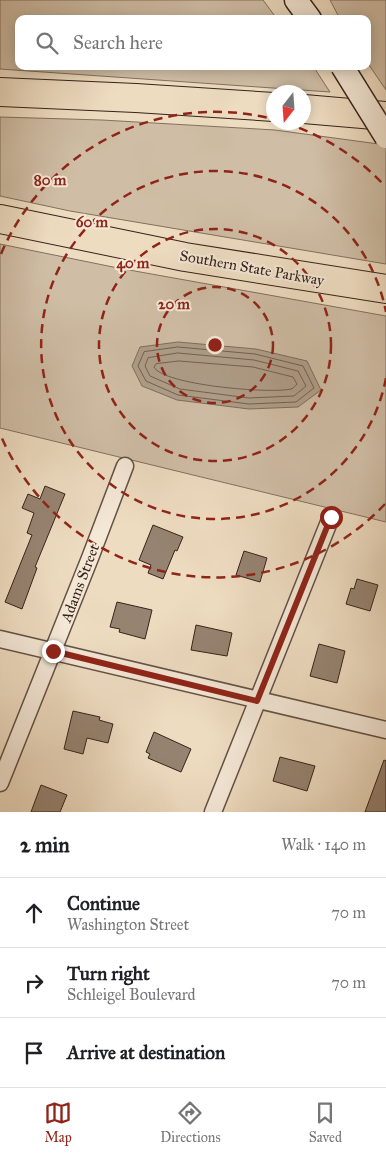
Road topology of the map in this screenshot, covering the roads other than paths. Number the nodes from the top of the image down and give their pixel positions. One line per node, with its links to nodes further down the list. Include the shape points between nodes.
1 (296, 0): 2 (main road)
2 (307, 15)
3 (344, 70): 8 (main road, bridge)
4 (0, 92): 5 (highway)
5 (266, 106)
6 (311, 110): 7 (highway)
7 (386, 116)
8 (386, 137)
9 (0, 219): 10 (highway, Southern State Parkway, via 184,256)
10 (386, 289)
11 (125, 466): 14 (street, Adams Street)
12 (331, 517): 15 (street)
13 (0, 639): 14 (street)
14 (53, 651): 15 (street); 17 (street, Adams Street)
15 (257, 701): 16 (street); 18 (street)
16 (386, 730)
17 (0, 783)
18 (213, 812)

